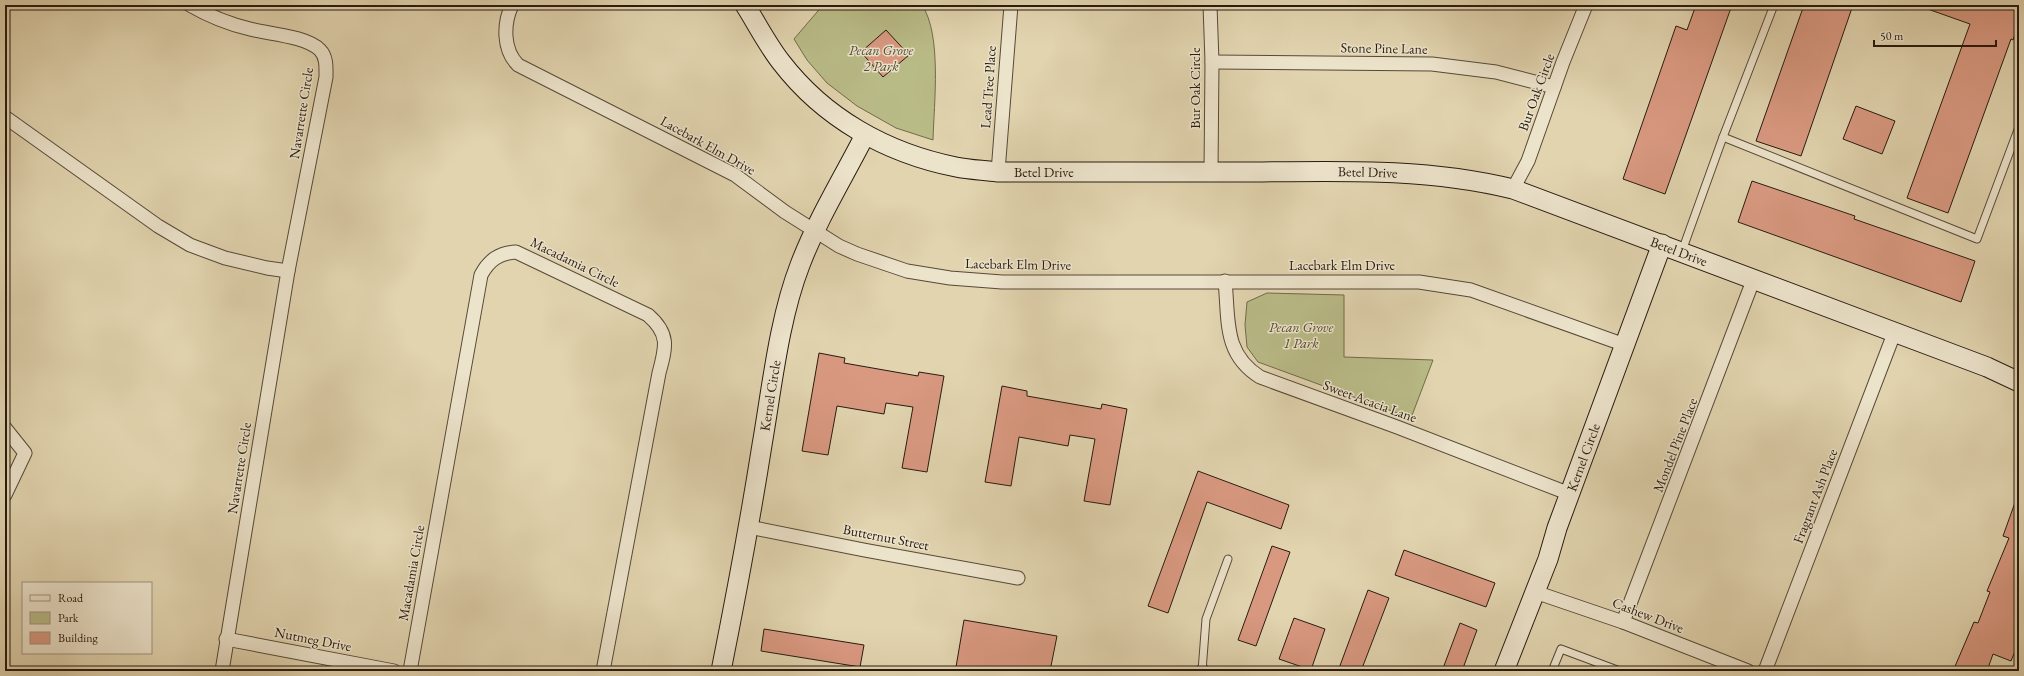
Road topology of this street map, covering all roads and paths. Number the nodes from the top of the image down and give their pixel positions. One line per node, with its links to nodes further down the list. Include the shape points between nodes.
1 (190, 5): 20 (street, Navarrette Circle, via 226,22 299,40 314,46 324,56 326,76)
2 (512, 5): 17 (street, Lacebark Elm Drive, via 506,21 506,44 518,65 735,175)
3 (745, 5): 12 (street, Betel Drive, via 781,62 808,93)
4 (1011, 5): 14 (street, Lead Tree Place)
5 (1210, 5): 8 (street, Bur Oak Circle)
6 (1586, 5): 9 (street, Bur Oak Circle)
7 (1774, 5): 13 (lane)
8 (1212, 62): 9 (street, Stone Pine Lane, via 1432,64 1496,72); 15 (street, Bur Oak Circle)
9 (1554, 86): 16 (street, Bur Oak Circle, via 1528,162)
10 (5, 116): 20 (street, via 145,217 190,245 225,258)
11 (2019, 127): 13 (lane, via 1977,239)
12 (865, 135): 14 (street, Betel Drive, via 909,155 958,168); 17 (street, Kernel Circle)
13 (1723, 137): 19 (lane)
14 (998, 172): 15 (street, Betel Drive)
15 (1210, 172): 16 (street, Betel Drive, via 1420,173)
16 (1513, 189): 18 (street, Betel Drive)
17 (815, 231): 22 (street, Lacebark Elm Drive, via 856,254 907,271 950,278 1002,282); 29 (street, Kernel Circle, via 800,265 785,320)
18 (1662, 244): 19 (street, Betel Drive); 24 (street, Kernel Circle)
19 (1682, 251): 21 (street, Betel Drive)
20 (288, 271): 34 (street, Navarrette Circle)
21 (1754, 278): 23 (street, Betel Drive); 33 (street, Mondel Pine Place, via 1727,355)
22 (1225, 281): 24 (street, Lacebark Elm Drive, via 1419,282 1471,290); 27 (street, Sweet Acacia Lane, via 1231,340 1236,355 1243,365 1260,378 1397,427)
23 (1895, 331): 25 (street, Betel Drive); 45 (street, Fragrant Ash Place)
24 (1625, 345): 27 (street, Kernel Circle)
25 (2019, 382)
26 (5, 428): 28 (street, via 25,453)
27 (1570, 494): 32 (street, Kernel Circle)
28 (5, 496)
29 (749, 527): 31 (street, Butternut Street); 39 (street, Kernel Circle)
30 (1228, 559): 40 (lane, via 1206,619)
31 (1018, 578)
32 (1535, 592): 33 (street, Cashew Drive); 41 (street, Kernel Circle)
33 (1623, 622): 44 (street, Cashew Drive)
34 (226, 639): 35 (street, Navarrette Circle); 36 (street, Nutmeg Drive)
35 (222, 671)
36 (394, 671)
37 (410, 671): 38 (street, Macadamia Circle, via 481,275 497,256 516,252 648,315 663,330 664,352)
38 (603, 671)
39 (721, 671)
40 (1202, 671)
41 (1504, 671)
42 (1552, 671): 43 (lane, via 1561,649)
43 (1620, 671)
44 (1748, 671)
45 (1765, 671)

